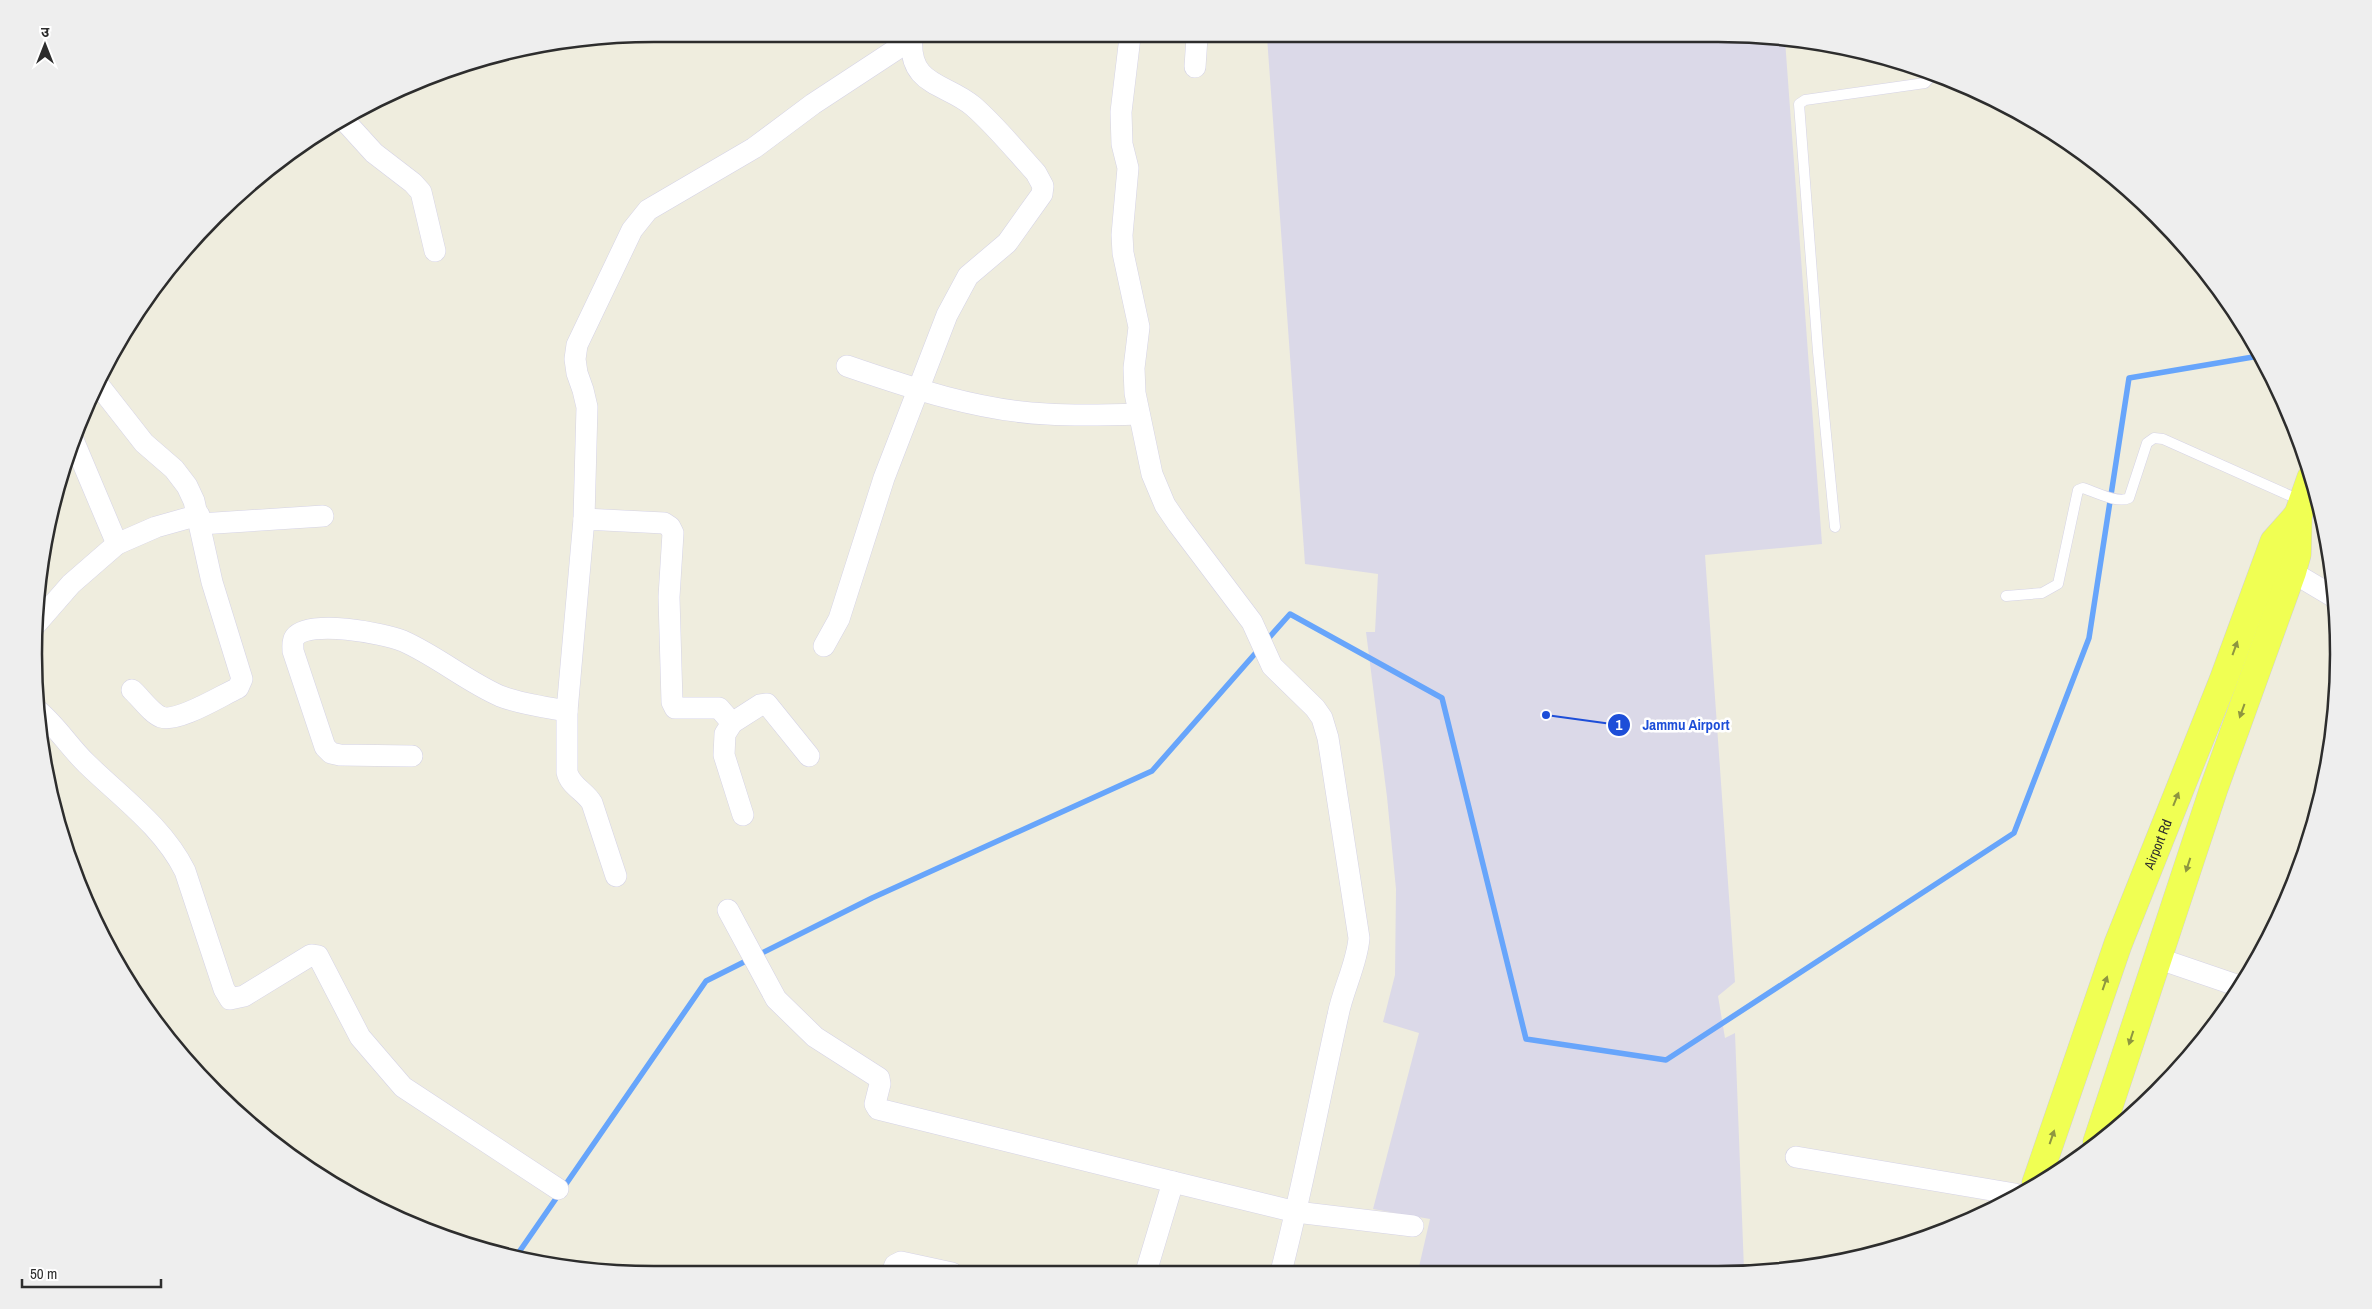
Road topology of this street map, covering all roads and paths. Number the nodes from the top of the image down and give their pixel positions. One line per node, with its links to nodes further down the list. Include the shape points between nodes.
1 (906, 42): 17 (street, via 754,148 665,198 638,220 577,345 574,359 587,407)
2 (912, 42): 10 (street, via 912,56 923,75 974,107 1036,173 1043,186 1042,194 1007,243 968,276 947,315)
3 (1129, 42): 12 (street, via 1121,112 1122,144 1128,168 1122,235 1124,266 1139,327 1134,382)
4 (1196, 42): 5 (street)
5 (1194, 67)
6 (1928, 80): 18 (lane, via 1925,83 1805,100 1800,104 1818,352)
7 (348, 124): 8 (street, via 374,153 421,192)
8 (435, 251)
9 (847, 366): 10 (street)
10 (918, 390): 12 (street, via 1003,409 1046,414); 24 (street, via 884,478 838,619)
11 (103, 391): 16 (street, via 144,443 174,469 187,486)
12 (1139, 414): 42 (street, via 1152,474 1166,505 1252,622 1272,666 1322,718 1328,738 1359,938 1356,959 1338,1012)
13 (78, 451): 19 (street)
14 (2307, 493): 20 (main road); 22 (lane, via 2158,438 2150,440 2129,498 2118,499 2081,488 2077,493 2058,584 2042,593); 38 (main road, Airport Rd, one-way to 14, via 2118,944 2223,681 2274,542)
15 (322, 516): 16 (street)
16 (200, 519): 19 (street, via 156,527); 25 (street, via 212,582 242,679 241,686 187,713 166,717 158,714)
17 (584, 519): 26 (street); 28 (street, via 664,523 670,527 673,533 670,596 672,702 675,708 719,708)
18 (1835, 527)
19 (117, 544): 23 (street, via 71,584)
20 (2292, 572): 21 (street); 34 (main road, one-way to 34)
21 (2326, 592)
22 (2006, 596)
23 (44, 615)
24 (824, 646)
25 (132, 690)
26 (567, 711): 29 (street, via 500,696 430,655 389,636 318,628 302,631 296,636 294,651 325,747 340,755); 32 (street, via 568,776 592,804)
27 (47, 720): 40 (street, via 163,836 176,853 230,999 244,996 311,955 318,956 360,1037 403,1087)
28 (732, 723): 30 (street, via 767,704); 31 (street, via 725,734 724,755)
29 (412, 756)
30 (809, 756)
31 (743, 816)
32 (616, 876)
33 (728, 910): 39 (street, via 776,999 815,1037 879,1078 875,1104 878,1109)
34 (2157, 958): 35 (street); 36 (main road, one-way to 36)
35 (2233, 984)
36 (2100, 1132)
37 (1796, 1157): 41 (street)
38 (2039, 1175)
39 (1173, 1182): 42 (street); 46 (street)
40 (558, 1189)
41 (2008, 1193)
42 (1296, 1212): 43 (street); 47 (street)
43 (1413, 1226)
44 (895, 1266): 45 (street, via 901,1262)
45 (920, 1266)
46 (1148, 1266)
47 (1282, 1266)

